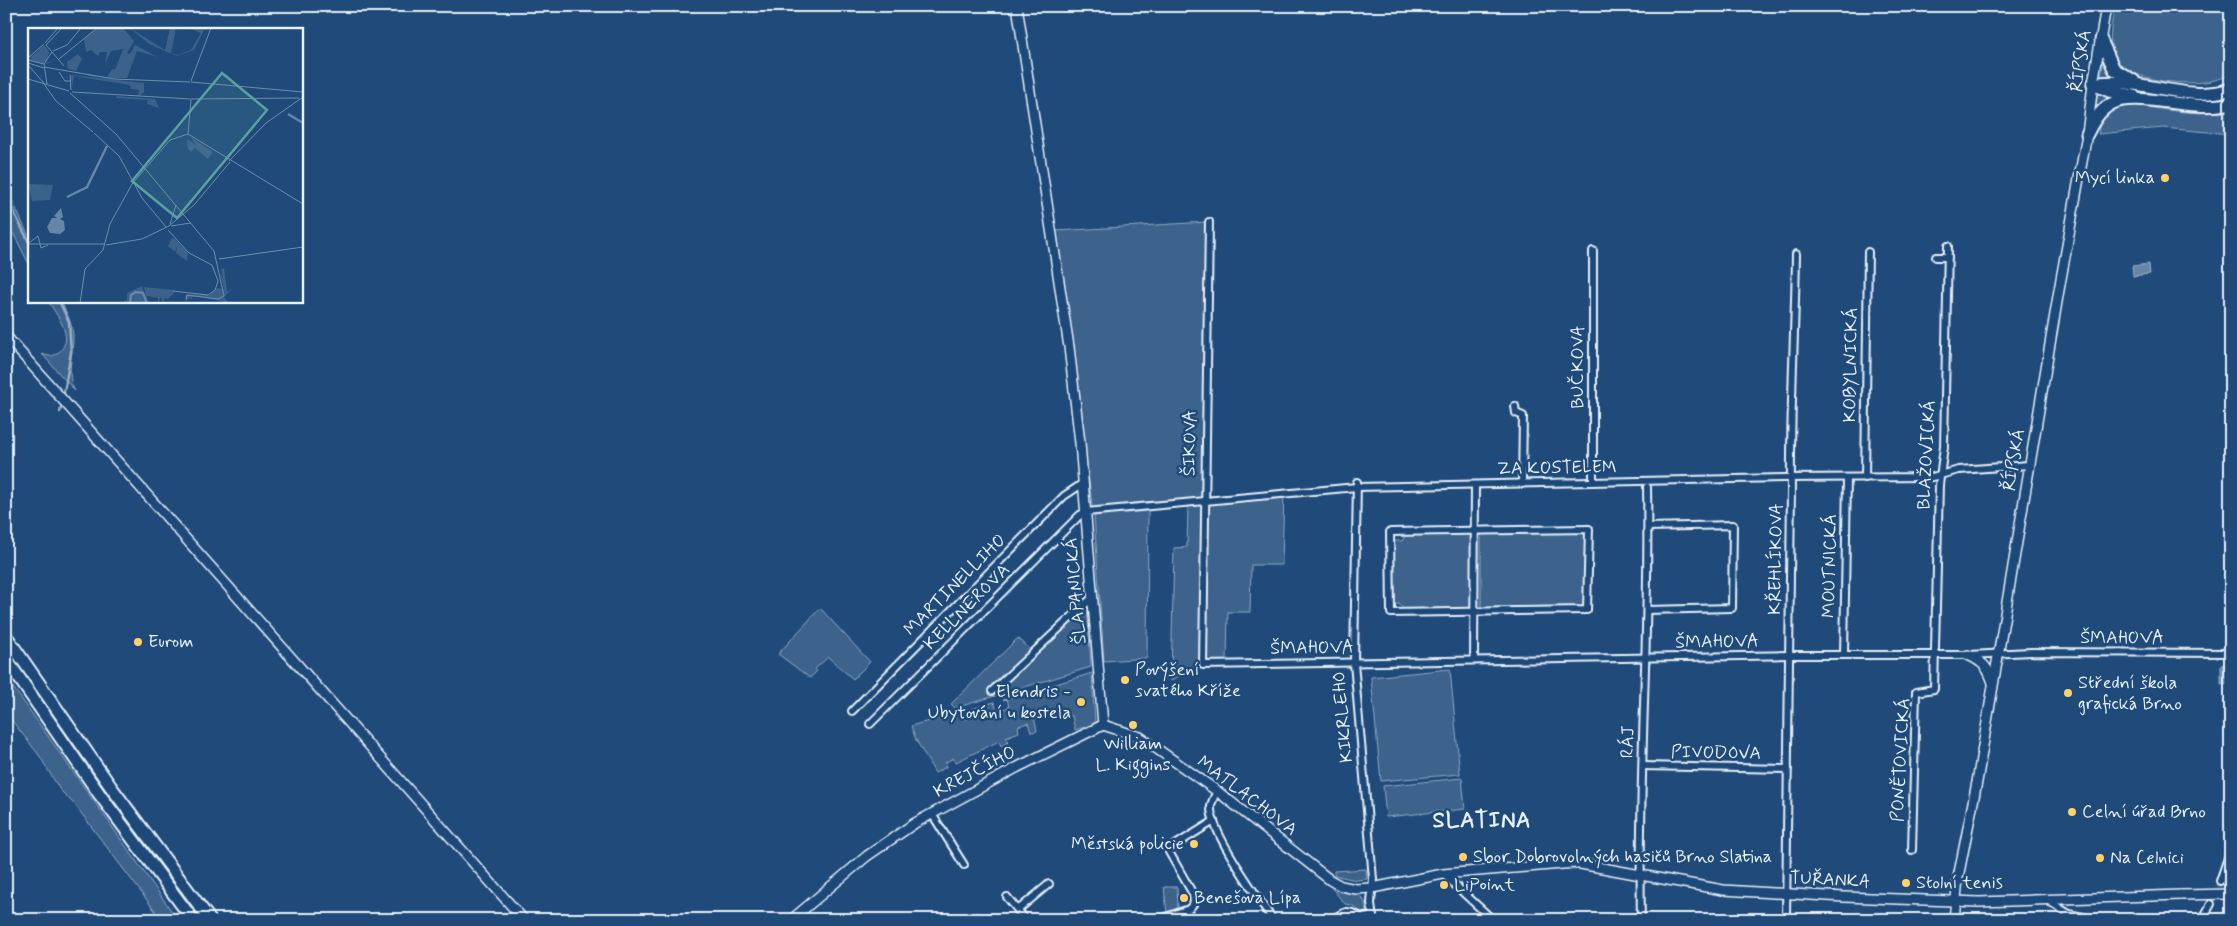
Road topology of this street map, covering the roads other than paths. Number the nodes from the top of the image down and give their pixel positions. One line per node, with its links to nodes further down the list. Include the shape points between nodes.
1 (1017, 6): 25 (street, ŠLAPANICKÁ, via 1069,347)
2 (2106, 6): 3 (street, ŘÍPSKÁ)
3 (2101, 40): 4 (street, ŘÍPSKÁ); 5 (highway, via 2114,69)
4 (2093, 84): 5 (highway, via 2111,81); 7 (highway); 9 (street, ŘÍPSKÁ)
5 (2142, 85): 6 (highway, via 2198,93)
6 (2231, 89)
7 (2150, 100): 8 (highway, via 2202,107); 9 (highway, via 2112,103 2096,117)
8 (2231, 103)
9 (2087, 134): 19 (street, ŘÍPSKÁ)
10 (1209, 222): 30 (street, ŠIKOVA)
11 (1948, 246): 16 (street, BLAŽOVICKÁ)
12 (1592, 251): 24 (street, BUČKOVA)
13 (1868, 252): 23 (street, KOBYLNICKÁ)
14 (1796, 254): 21 (street, KŘEHLÍKOVA)
15 (1936, 256): 16 (street)
16 (1948, 257): 20 (street, BLAŽOVICKÁ)
17 (6, 336): 81 (street)
18 (1515, 406): 26 (street, via 1516,413 1522,416)
19 (2030, 465): 20 (street, ZA KOSTELEM, via 1959,470); 38 (street, ŘÍPSKÁ)
20 (1941, 476): 23 (street, ZA KOSTELEM); 40 (street, BLAŽOVICKÁ)
21 (1791, 478): 22 (street, ZA KOSTELEM); 24 (street, ZA KOSTELEM); 43 (street, KŘEHLÍKOVA)
22 (1847, 478): 23 (street, ZA KOSTELEM); 41 (street, MOUTNICKÁ)
23 (1865, 478)
24 (1592, 482): 26 (street, ZA KOSTELEM)
25 (1082, 484): 31 (street, ŠLAPANICKÁ); 51 (street, MARTINELLIHO, via 1064,496)
26 (1522, 484): 28 (street, ZA KOSTELEM)
27 (1357, 485): 28 (street, ZA KOSTELEM); 30 (street, ZA KOSTELEM); 47 (street, KIKRLEHO)
28 (1475, 485): 33 (street)
29 (1648, 487): 32 (street, RÁJ)
30 (1204, 501): 31 (street, ZA KOSTELEM); 48 (street, ŠIKOVA)
31 (1086, 512): 34 (street, ŠLAPANICKÁ); 52 (street, KELLNEROVA)
32 (1648, 527): 35 (street, RÁJ); 35 (street, via 1733,525 1732,608)
33 (1476, 530): 36 (street); 36 (street, via 1390,532 1391,613); 36 (street, via 1589,529 1587,610)
34 (1093, 596): 50 (street); 53 (street, ŠLAPANICKÁ)
35 (1647, 610): 44 (street, RÁJ)
36 (1475, 613): 46 (street)
37 (6, 636): 61 (highway)
38 (1998, 653): 39 (street, ŠMAHOVA); 42 (street, ŠMAHOVA); 49 (street, ŘÍPSKÁ)
39 (2231, 653)
40 (1936, 654): 41 (street, ŠMAHOVA); 42 (street, ŠMAHOVA); 60 (street, PONĚTOVICKÁ, via 1934,689 1916,692)
41 (1844, 655): 43 (street, ŠMAHOVA)
42 (1968, 655): 49 (street, via 1988,667)
43 (1790, 656): 44 (street, ŠMAHOVA); 55 (street, KŘEHLÍKOVA)
44 (1646, 658): 46 (street, ŠMAHOVA); 54 (street, RÁJ)
45 (6, 659): 62 (highway)
46 (1474, 660): 47 (street, ŠMAHOVA)
47 (1354, 663): 48 (street, ŠMAHOVA); 68 (street, KIKRLEHO)
48 (1203, 665)
49 (1993, 684): 73 (street, ŘÍPSKÁ)
50 (992, 692)
51 (852, 711)
52 (870, 724)
53 (1103, 725): 56 (street, MATLACHOVA, via 1140,737); 57 (street, KREJČÍHO)
54 (1643, 766): 55 (street, PIVODOVA); 65 (street, RÁJ)
55 (1788, 769): 69 (street, KŘEHLÍKOVA)
56 (1217, 791): 58 (street, via 1211,806); 68 (street, MATLACHOVA, via 1330,880 1356,889)
57 (932, 814): 63 (street); 82 (street, KREJČÍHO, via 867,856)
58 (1214, 821): 84 (street, via 1169,852 1193,894 1194,903 1189,909); 85 (street)
59 (2231, 849): 66 (street)
60 (1912, 850)
61 (161, 855): 79 (highway); 80 (highway, via 197,892)
62 (149, 862): 77 (highway, via 164,892); 78 (highway)
63 (964, 865)
64 (1443, 874): 65 (street, TUŘANKA, via 1575,864); 68 (street, TUŘANKA); 87 (street)
65 (1640, 875): 69 (street, TUŘANKA, via 1723,890); 88 (street, RÁJ)
66 (2220, 881)
67 (1049, 884): 75 (street)
68 (1372, 888): 76 (street, KIKRLEHO)
69 (1786, 894): 73 (street, TUŘANKA); 89 (street, KŘEHLÍKOVA)
70 (2231, 894): 72 (street, TUŘANKA, bridge)
71 (1007, 897): 75 (street)
72 (2046, 899): 73 (street, TUŘANKA); 91 (street, via 2066,912)
73 (1956, 901): 90 (street, ŘÍPSKÁ)
74 (2211, 904): 92 (street)
75 (1019, 909): 83 (street)
76 (1373, 918): 86 (street, via 1347,911)
77 (185, 920)
78 (193, 920)
79 (210, 920)
80 (218, 920)
81 (524, 920)
82 (791, 920)
83 (1026, 920)
84 (1157, 920)
85 (1272, 920)
86 (1331, 920)
87 (1493, 920)
88 (1641, 920)
89 (1786, 920)
90 (1954, 920)
91 (2096, 920)
92 (2202, 920)

